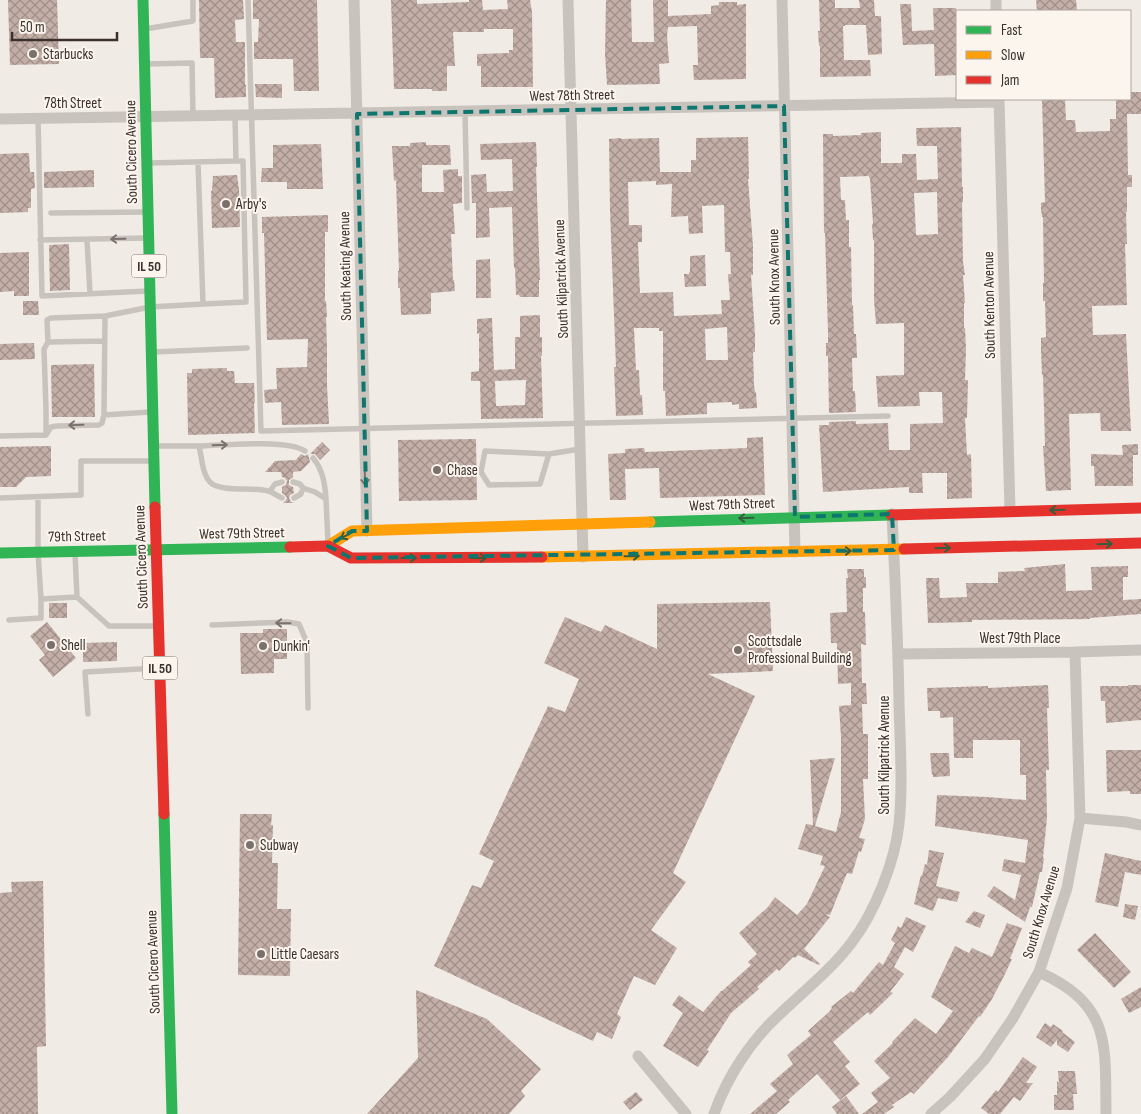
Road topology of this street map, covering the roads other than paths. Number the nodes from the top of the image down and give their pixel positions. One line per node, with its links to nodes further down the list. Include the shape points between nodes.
1 (143, 0): 7 (main road, South Cicero Avenue / IL 50)
2 (193, 0): 7 (lane, via 194,21)
3 (248, 0): 15 (lane)
4 (354, 0): 13 (street, South Keating Avenue)
5 (568, 0): 11 (street, South Kilpatrick Avenue)
6 (782, 0): 10 (street, South Knox Avenue)
7 (144, 29): 8 (main road, South Cicero Avenue / IL 50)
8 (144, 64): 16 (lane, via 192,63); 17 (main road, South Cicero Avenue / IL 50)
9 (999, 100): 10 (street, West 78th Street); 63 (street, South Kenton Avenue)
10 (784, 106): 11 (street, West 78th Street); 41 (street, South Knox Avenue)
11 (571, 110): 12 (street, West 78th Street); 42 (street, South Kilpatrick Avenue)
12 (466, 112): 13 (street, West 78th Street); 23 (lane)
13 (357, 114): 15 (street, West 78th Street); 43 (street, South Keating Avenue)
14 (235, 116): 15 (street, West 78th Street); 16 (street, West 78th Street); 20 (lane)
15 (251, 116): 43 (lane, via 261,431)
16 (193, 117): 17 (street, West 78th Street)
17 (146, 118): 18 (street, 78th Street); 22 (main road, South Cicero Avenue / IL 50)
18 (38, 119): 19 (street, 78th Street); 27 (lane)
19 (0, 120)
20 (236, 161): 21 (lane); 31 (lane, via 243,161 246,302)
21 (198, 162): 22 (lane); 31 (lane)
22 (147, 163): 24 (main road, South Cicero Avenue / IL 50)
23 (466, 208)
24 (148, 212): 25 (lane); 26 (main road, South Cicero Avenue / IL 50)
25 (51, 213)
26 (148, 238): 28 (lane, one-way to 28); 29 (main road, South Cicero Avenue / IL 50)
27 (40, 240): 28 (lane); 30 (lane, via 42,296)
28 (87, 240): 30 (lane)
29 (150, 291): 30 (lane); 32 (main road, South Cicero Avenue / IL 50)
30 (90, 294)
31 (204, 304): 32 (lane)
32 (150, 308): 33 (lane); 37 (main road, South Cicero Avenue / IL 50)
33 (105, 316): 34 (lane); 35 (lane, via 49,318)
34 (104, 341): 35 (lane); 39 (lane)
35 (48, 342): 44 (lane, via 44,349)
36 (247, 348): 37 (lane)
37 (151, 352): 38 (main road, South Cicero Avenue / IL 50)
38 (152, 412): 39 (lane); 46 (main road, South Cicero Avenue / IL 50)
39 (104, 415): 44 (lane, one-way to 44, via 98,425 51,427)
40 (888, 416): 41 (lane)
41 (792, 418): 42 (lane); 65 (street, South Knox Avenue)
42 (580, 424): 43 (lane); 48 (street, South Kilpatrick Avenue)
43 (364, 429): 67 (street, South Keating Avenue, one-way to 67)
44 (46, 434): 45 (lane)
45 (0, 436)
46 (153, 446): 47 (lane); 52 (main road, South Cicero Avenue / IL 50)
47 (199, 446): 49 (lane, one-way to 49, via 272,444); 56 (lane, via 205,474 212,484)
48 (580, 449): 50 (lane); 66 (street, South Kilpatrick Avenue)
49 (305, 451)
50 (549, 454): 50 (lane, via 485,451 481,472 489,485 540,484)
51 (314, 458): 61 (lane, via 323,476)
52 (154, 461): 57 (lane, via 81,461 81,495); 70 (main road, South Cicero Avenue / IL 50)
53 (282, 482): 56 (lane, via 275,484)
54 (293, 482): 55 (lane)
55 (304, 488): 60 (lane); 61 (lane)
56 (270, 491): 59 (lane)
57 (38, 497): 58 (lane); 73 (lane)
58 (0, 498)
59 (282, 498)
60 (294, 498)
61 (326, 499): 69 (lane)
62 (1141, 508): 63 (main road, West 79th Street, one-way to 63)
63 (1010, 511): 64 (main road, West 79th Street)
64 (892, 514): 65 (main road, West 79th Street); 71 (street, South Kilpatrick Avenue)
65 (794, 517): 66 (main road, West 79th Street, one-way to 66); 74 (street, South Knox Avenue)
66 (582, 524): 67 (main road, West 79th Street); 76 (street, South Kilpatrick Avenue)
67 (367, 531): 69 (main road, West 79th Street, one-way to 69, via 352,531)
68 (1141, 543): 71 (main road, West 79th Street, one-way to 68)
69 (328, 546): 70 (main road, West 79th Street); 76 (main road, West 79th Street, one-way to 76, via 351,558)
70 (156, 549): 72 (main road, 79th Street); 81 (main road, South Cicero Avenue / IL 50)
71 (894, 550): 74 (main road, West 79th Street, one-way to 71); 84 (street, South Kilpatrick Avenue)
72 (75, 551): 73 (main road, 79th Street); 77 (lane)
73 (38, 552): 75 (main road, 79th Street); 78 (lane)
74 (795, 552): 76 (main road, West 79th Street, one-way to 74)
75 (0, 553)
76 (583, 557)
77 (77, 597): 78 (lane); 81 (lane, via 109,626)
78 (41, 598): 79 (lane, via 41,618)
79 (9, 620)
80 (212, 625): 86 (lane, one-way to 80, via 307,643 300,624)
81 (158, 626): 85 (main road, South Cicero Avenue / IL 50)
82 (1141, 650): 83 (street, West 79th Place)
83 (1075, 652): 84 (street, West 79th Place); 88 (street, South Knox Avenue)
84 (898, 654): 94 (street, South Kilpatrick Avenue, via 899,826 876,901 853,942 778,1015 748,1050)
85 (160, 668): 87 (lane, via 85,672); 92 (main road, South Cicero Avenue / IL 50)
86 (308, 708)
87 (88, 714)
88 (1080, 818): 89 (street); 90 (street, South Knox Avenue, via 1067,888)
89 (1141, 825)
90 (1039, 972): 95 (street, South Knox Avenue, via 984,1060); 96 (street, via 1068,988 1093,1013 1104,1049)
91 (638, 1056): 93 (street)
92 (172, 1114)
93 (686, 1114)
94 (714, 1114)
95 (931, 1114)
96 (1106, 1114)

